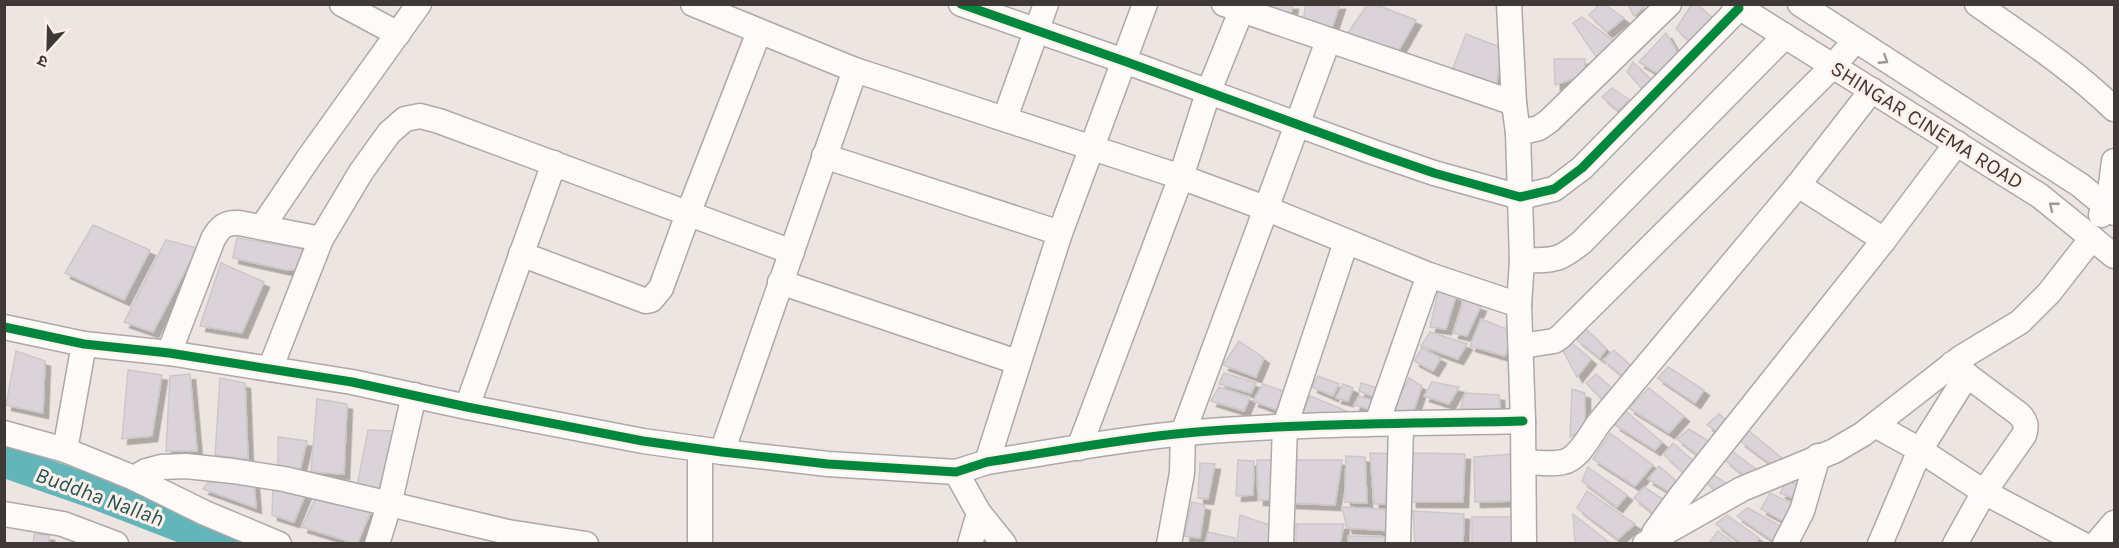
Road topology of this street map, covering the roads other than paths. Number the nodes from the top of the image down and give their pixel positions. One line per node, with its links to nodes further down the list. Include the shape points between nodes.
1 (342, 4): 15 (street)
2 (419, 4): 15 (street)
3 (693, 4): 14 (street)
4 (961, 4): 13 (street)
5 (1046, 4): 13 (street)
6 (1145, 4): 19 (street)
7 (1509, 4): 24 (street)
8 (1669, 4): 28 (street, via 1560,111)
9 (1800, 4): 18 (street, SHINGAR CINEMA ROAD)
10 (1977, 4): 25 (street, via 2032,42)
11 (1736, 6): 16 (street, SHINGAR CINEMA ROAD); 36 (street, via 1582,168 1564,183)
12 (1237, 7): 17 (street); 23 (street)
13 (1036, 31): 19 (street); 26 (street)
14 (759, 32): 21 (street); 39 (street)
15 (398, 34): 40 (street)
16 (1785, 36): 20 (street, SHINGAR CINEMA ROAD); 48 (street, via 1581,242 1564,256)
17 (1328, 41): 24 (street); 27 (street)
18 (1855, 41): 20 (street); 38 (street, SHINGAR CINEMA ROAD, one-way to 38, via 2080,185)
19 (1124, 61): 23 (street); 30 (street)
20 (1833, 66): 22 (street, SHINGAR CINEMA ROAD); 54 (street)
21 (855, 70): 26 (street); 31 (street)
22 (1872, 90): 29 (street, SHINGAR CINEMA ROAD); 35 (street)
23 (1208, 93): 27 (street); 34 (street)
24 (1514, 103): 28 (street)
25 (2115, 109)
26 (1005, 118): 30 (street)
27 (1296, 124): 36 (street, via 1434,173); 37 (street)
28 (1528, 131): 36 (street)
29 (1957, 143): 43 (street); 45 (street, SHINGAR CINEMA ROAD, one-way to 29, via 2040,196)
30 (1092, 147): 34 (street); 41 (street)
31 (824, 156): 41 (street); 46 (street)
32 (2115, 161): 38 (street)
33 (554, 163): 39 (street); 42 (street, via 439,121 420,116 405,119 389,133 361,172); 47 (street)
34 (1181, 177): 37 (street); 68 (street)
35 (1798, 185): 43 (street); 74 (street, via 1578,452 1569,459)
36 (1532, 195): 48 (street)
37 (1265, 208): 44 (street); 67 (street)
38 (2112, 213): 45 (street)
39 (688, 214): 46 (street); 47 (street, via 661,288 651,300)
40 (262, 227): 42 (street); 55 (street, via 228,222 217,232)
41 (1060, 233): 56 (street)
42 (321, 239): 57 (street)
43 (1884, 240): 95 (street)
44 (1346, 242): 49 (street); 65 (street)
45 (2098, 243): 58 (street, via 2020,322)
46 (792, 252): 50 (street)
47 (521, 254): 60 (street)
48 (1538, 260): 51 (street)
49 (1429, 275): 51 (street); 62 (street)
50 (780, 282): 56 (street); 71 (street)
51 (1519, 305): 54 (street)
52 (4, 327): 53 (street)
53 (84, 344): 55 (street); 69 (street)
54 (1537, 344): 61 (street)
55 (169, 354): 57 (street)
56 (1017, 362): 73 (street)
57 (270, 369): 59 (street)
58 (1959, 370): 64 (street); 70 (street); 77 (street, via 2019,414 2026,424 2024,435)
59 (414, 395): 60 (street); 78 (street)
60 (467, 407): 71 (street)
61 (1523, 421): 63 (street); 74 (street)
62 (1377, 423): 63 (street); 65 (street)
63 (1401, 424): 93 (street)
64 (1875, 425): 70 (street); 72 (street, via 1834,451)
65 (1285, 426): 67 (street); 92 (street)
66 (4, 433): 69 (street)
67 (1183, 433): 68 (street); 91 (street, via 1182,473)
68 (1079, 448): 73 (street)
69 (65, 450): 76 (street)
70 (1920, 450): 77 (street); 97 (street)
71 (711, 451): 75 (street); 88 (street)
72 (1818, 456): 95 (street, via 1742,489); 96 (street, via 1802,510)
73 (987, 462): 75 (street)
74 (1543, 462): 94 (street)
75 (956, 472): 79 (street)
76 (134, 478): 78 (street, via 161,467 186,466 285,479); 85 (street)
77 (1984, 492): 83 (street); 98 (street)
78 (389, 505): 86 (street); 87 (street, via 508,532)
79 (979, 513): 89 (street); 90 (street)
80 (4, 514): 82 (street)
81 (2115, 523): 99 (street)
82 (63, 534): 84 (street)
83 (2075, 542)
84 (116, 543)
85 (279, 543)
86 (377, 543)
87 (586, 543)
88 (700, 543)
89 (970, 543)
90 (1004, 543)
91 (1169, 543)
92 (1281, 543)
93 (1398, 543)
94 (1524, 543)
95 (1646, 543)
96 (1785, 543)
97 (1880, 543)
98 (1955, 543)
99 (2096, 543)

